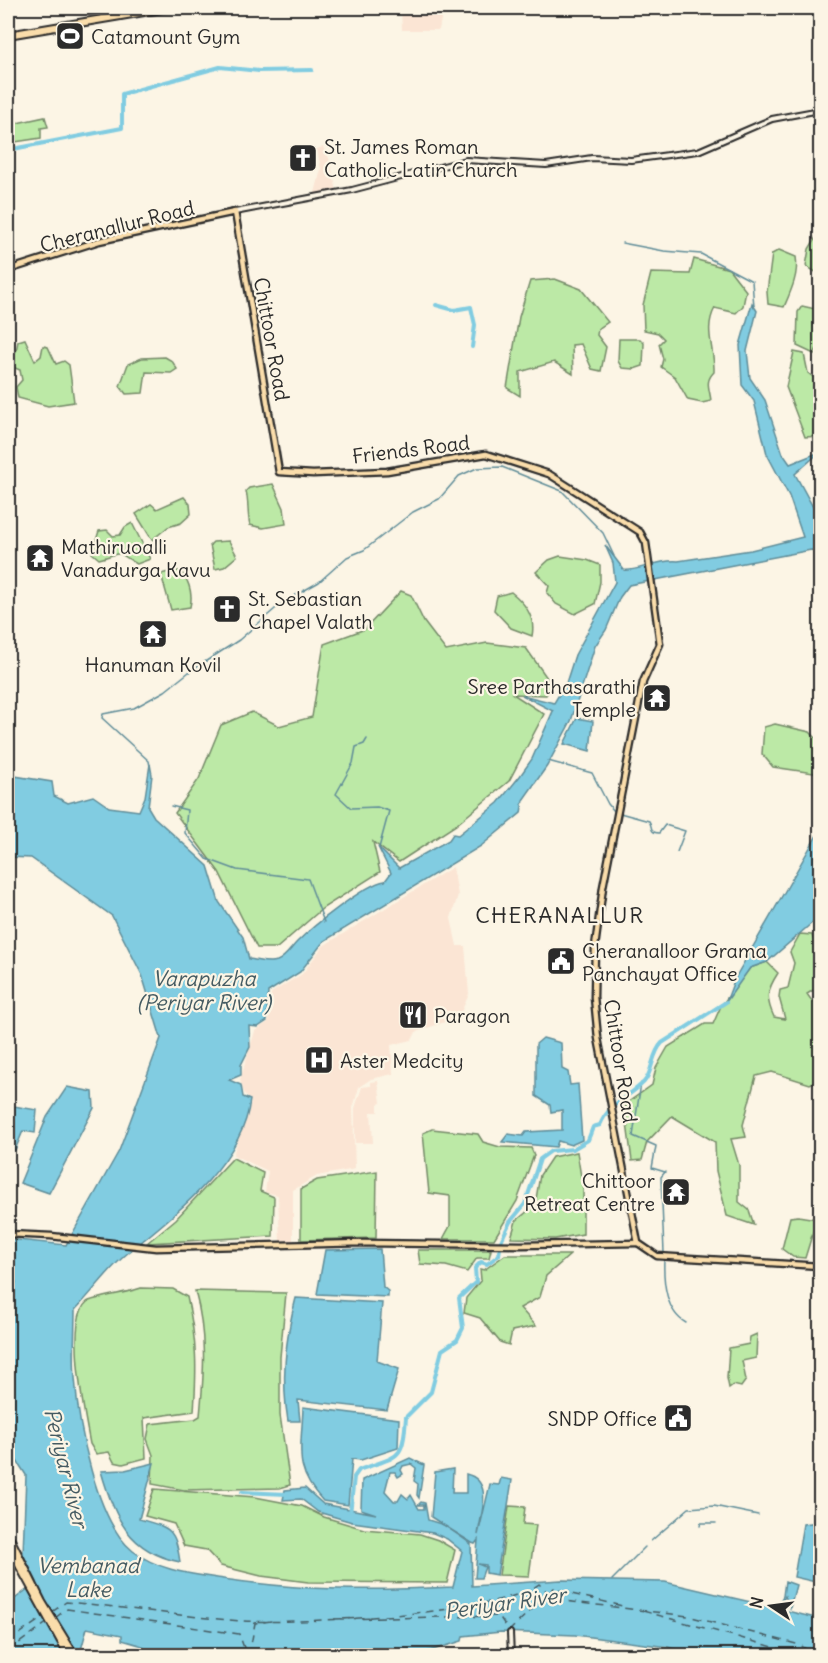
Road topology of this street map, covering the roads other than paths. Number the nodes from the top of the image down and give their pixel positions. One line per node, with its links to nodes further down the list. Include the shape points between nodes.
1 (168, 8): 2 (highway)
2 (8, 35)
3 (820, 110): 4 (street, via 772,119 698,151 546,165 466,160 351,190)
4 (235, 212): 5 (main road, Cheranallur Road, via 99,241); 6 (main road, Chittoor Road)
5 (8, 270)
6 (279, 472): 7 (main road, Friends Road, via 387,471 486,454 549,474 632,526 645,540)
7 (649, 560): 9 (main road, Chittoor Road, via 660,644 643,682 603,887 594,997 598,1038)
8 (8, 1234): 9 (main road, via 156,1248)
9 (638, 1243): 10 (main road, via 657,1256)
10 (820, 1266)
11 (8, 1534): 15 (highway)
12 (8, 1545): 14 (highway)
13 (510, 1633): 16 (street)
14 (69, 1656)
15 (75, 1656)
16 (511, 1656)

